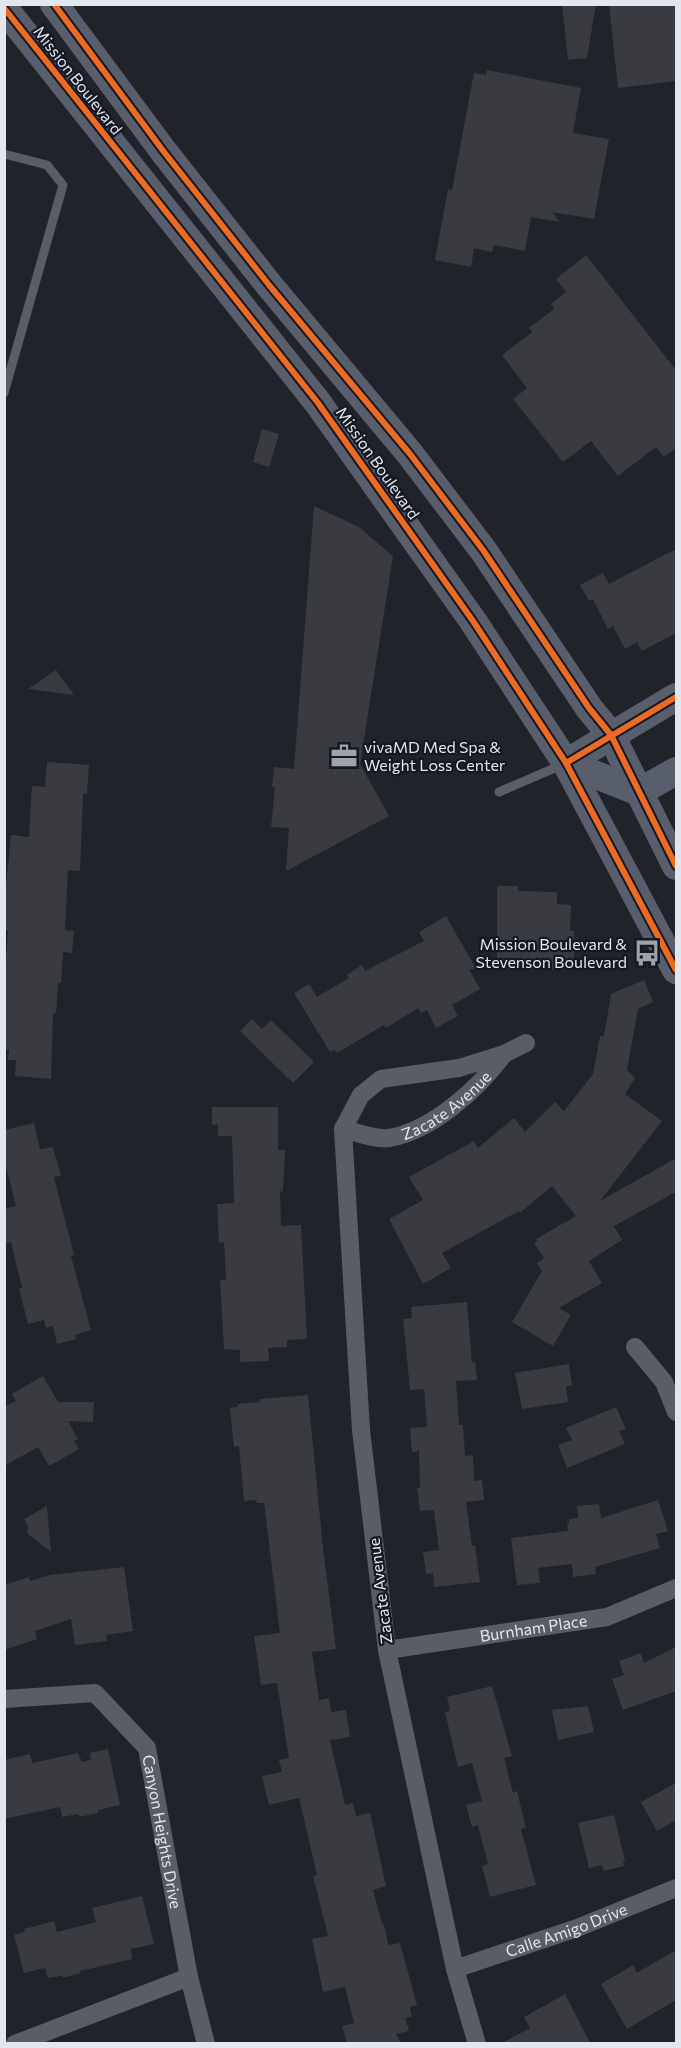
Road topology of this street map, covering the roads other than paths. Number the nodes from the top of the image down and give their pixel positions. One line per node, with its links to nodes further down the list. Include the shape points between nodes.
1 (54, 4): 6 (main road, Mission Boulevard, via 233,239 438,490)
2 (7, 17): 7 (main road, Mission Boulevard, via 318,403 473,621)
3 (4, 154): 4 (lane, via 47,165 63,185)
4 (4, 393)
5 (676, 697): 6 (main road)
6 (611, 735): 7 (main road); 10 (main road, Mission Boulevard)
7 (566, 763): 9 (lane); 10 (main road); 12 (main road, Mission Boulevard)
8 (676, 771): 10 (main road)
9 (499, 792)
10 (639, 792): 11 (main road, Mission Boulevard)
11 (676, 866)
12 (676, 970)
13 (526, 1043): 14 (street, Zacate Avenue)
14 (504, 1053): 15 (street, Zacate Avenue, via 459,1068 381,1079 361,1095); 15 (street, Zacate Avenue, via 463,1098 411,1132 387,1139)
15 (343, 1129): 19 (street, Zacate Avenue, via 361,1430)
16 (635, 1347): 17 (street, via 664,1382)
17 (676, 1413)
18 (676, 1588): 19 (street, Burnham Place, via 607,1617)
19 (387, 1650): 22 (street, Zacate Avenue)
20 (4, 1699): 23 (street, Canyon Heights Drive, via 95,1693 147,1748)
21 (676, 1888): 22 (street, Calle Amigo Drive, via 577,1928)
22 (455, 1969): 26 (street, Zacate Avenue)
23 (189, 1977): 24 (street); 25 (street, Canyon Heights Drive)
24 (15, 2043)
25 (206, 2043)
26 (477, 2043)

